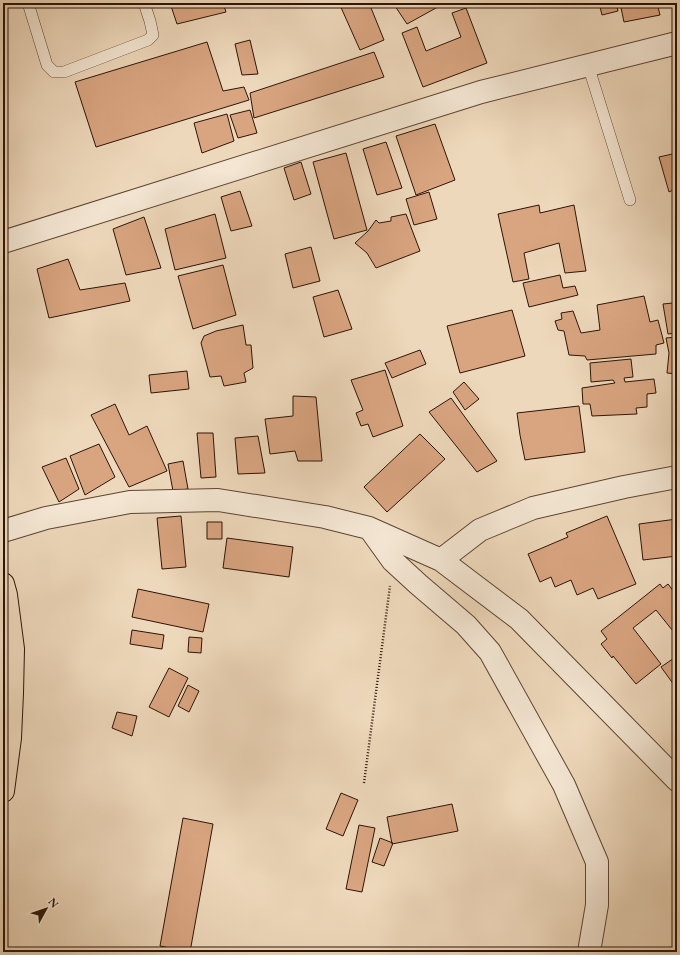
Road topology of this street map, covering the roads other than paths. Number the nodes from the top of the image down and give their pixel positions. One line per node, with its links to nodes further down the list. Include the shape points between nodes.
1 (28, 3): 2 (lane, via 47,65 54,72 64,72 148,40 153,35)
2 (144, 3)
3 (677, 43): 4 (street)
4 (588, 66): 5 (lane); 6 (street, via 481,92)
5 (630, 200)
6 (3, 242)
7 (677, 477): 10 (street, via 534,508 480,530)
8 (369, 528): 9 (street, via 325,517 218,500 130,502 46,518); 10 (street); 14 (street, via 393,561 466,625 490,652 564,785 597,862 597,905)
9 (3, 531)
10 (441, 560): 12 (street, via 519,619)
11 (3, 584): 13 (highway, via 13,650 10,738)
12 (677, 780)
13 (3, 791)
14 (590, 952)

